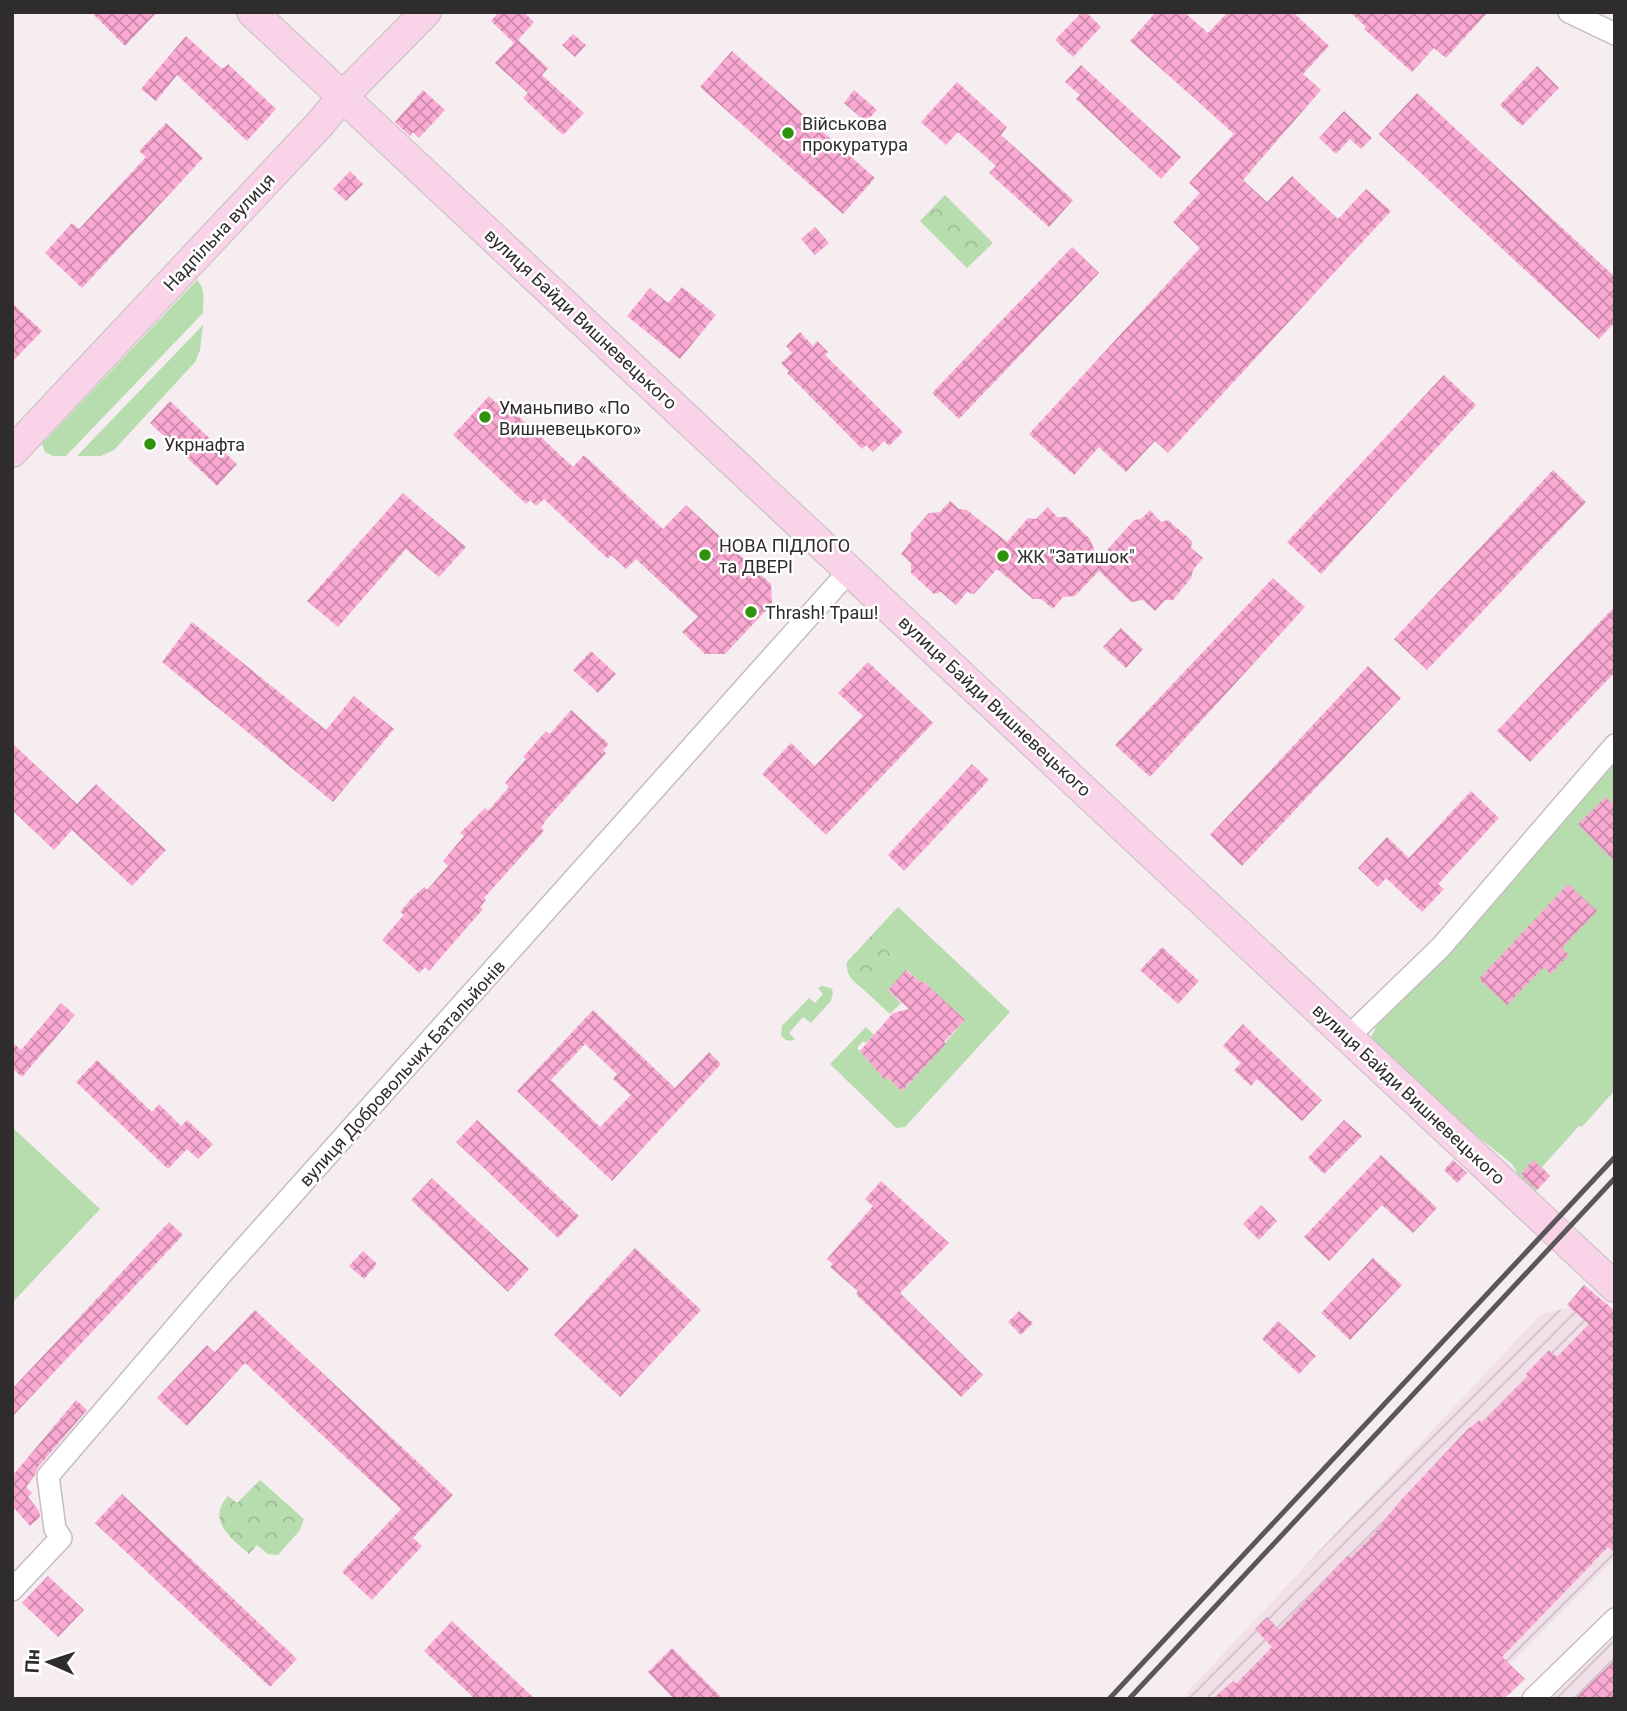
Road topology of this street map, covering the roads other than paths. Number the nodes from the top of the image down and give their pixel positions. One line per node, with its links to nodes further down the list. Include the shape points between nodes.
1 (252, 12): 5 (street, вулиця Байди Вишневецького)
2 (426, 12): 5 (street, Надпільна вулиця)
3 (1569, 12): 4 (street)
4 (1615, 34)
5 (344, 96): 6 (street, Надпільна вулиця); 7 (street, вулиця Байди Вишневецького)
6 (12, 452)
7 (850, 570): 9 (street, вулиця Байди Вишневецького); 11 (street, вулиця Добровольчих Батальйонів, via 224,1271 48,1476 54,1524 61,1538)
8 (1615, 745): 9 (street, via 1441,947)
9 (1349, 1037): 10 (street, вулиця Байди Вишневецького)
10 (1615, 1287)
11 (12, 1590)
12 (1615, 1619): 13 (street)
13 (1534, 1699)

